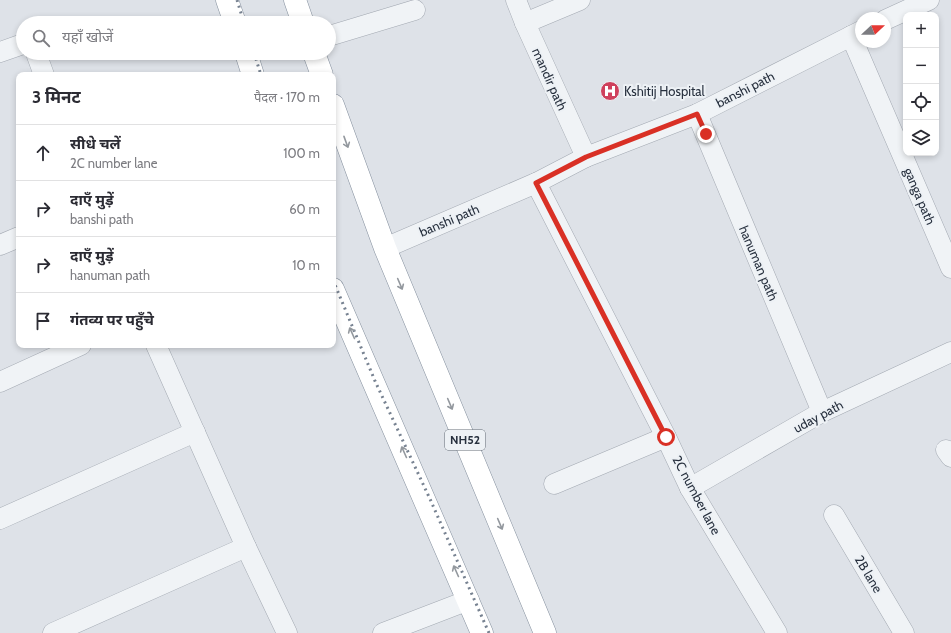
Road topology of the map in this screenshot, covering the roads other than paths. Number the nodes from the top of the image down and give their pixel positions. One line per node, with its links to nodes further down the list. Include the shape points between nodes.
1 (227, 0): 7 (highway)
2 (294, 0): 8 (highway)
3 (516, 0): 10 (street, mandir path)
4 (580, 0): 10 (street)
5 (929, 0): 9 (street)
6 (415, 10): 11 (street)
7 (233, 16)
8 (300, 16)
9 (891, 17)
10 (525, 23): 24 (street, mandir path)
11 (336, 34)
12 (855, 34): 23 (street, banshi path)
13 (16, 46): 15 (street)
14 (862, 48): 29 (street, ganga path)
15 (0, 52)
16 (39, 60): 19 (street)
17 (248, 60): 20 (highway)
18 (317, 60): 21 (highway)
19 (43, 72)
20 (252, 72)
21 (321, 72)
22 (336, 113): 28 (highway, NH52, one-way to 28)
23 (697, 114): 24 (street, banshi path); 35 (street, hanuman path)
24 (586, 157): 25 (street, banshi path)
25 (536, 183): 28 (street, banshi path); 37 (street, 2C number lane)
26 (16, 238): 27 (street)
27 (0, 245)
28 (385, 248): 48 (highway, NH52, one-way to 48)
29 (951, 268)
30 (336, 297): 43 (highway, one-way to 30)
31 (74, 348): 34 (street)
32 (157, 348): 36 (street)
33 (951, 352): 35 (street, uday path)
34 (0, 382)
35 (822, 412): 39 (street, uday path)
36 (195, 432): 41 (street); 42 (street)
37 (666, 437): 38 (street); 39 (street, 2C number lane)
38 (554, 484)
39 (690, 488): 49 (street, 2C number lane)
40 (834, 515): 50 (street, 2B lane)
41 (0, 519)
42 (246, 547): 44 (street); 45 (street)
43 (469, 600): 46 (street); 47 (highway)
44 (53, 633)
45 (287, 633)
46 (383, 633)
47 (482, 633)
48 (545, 633)
49 (777, 633)
50 (904, 633)

